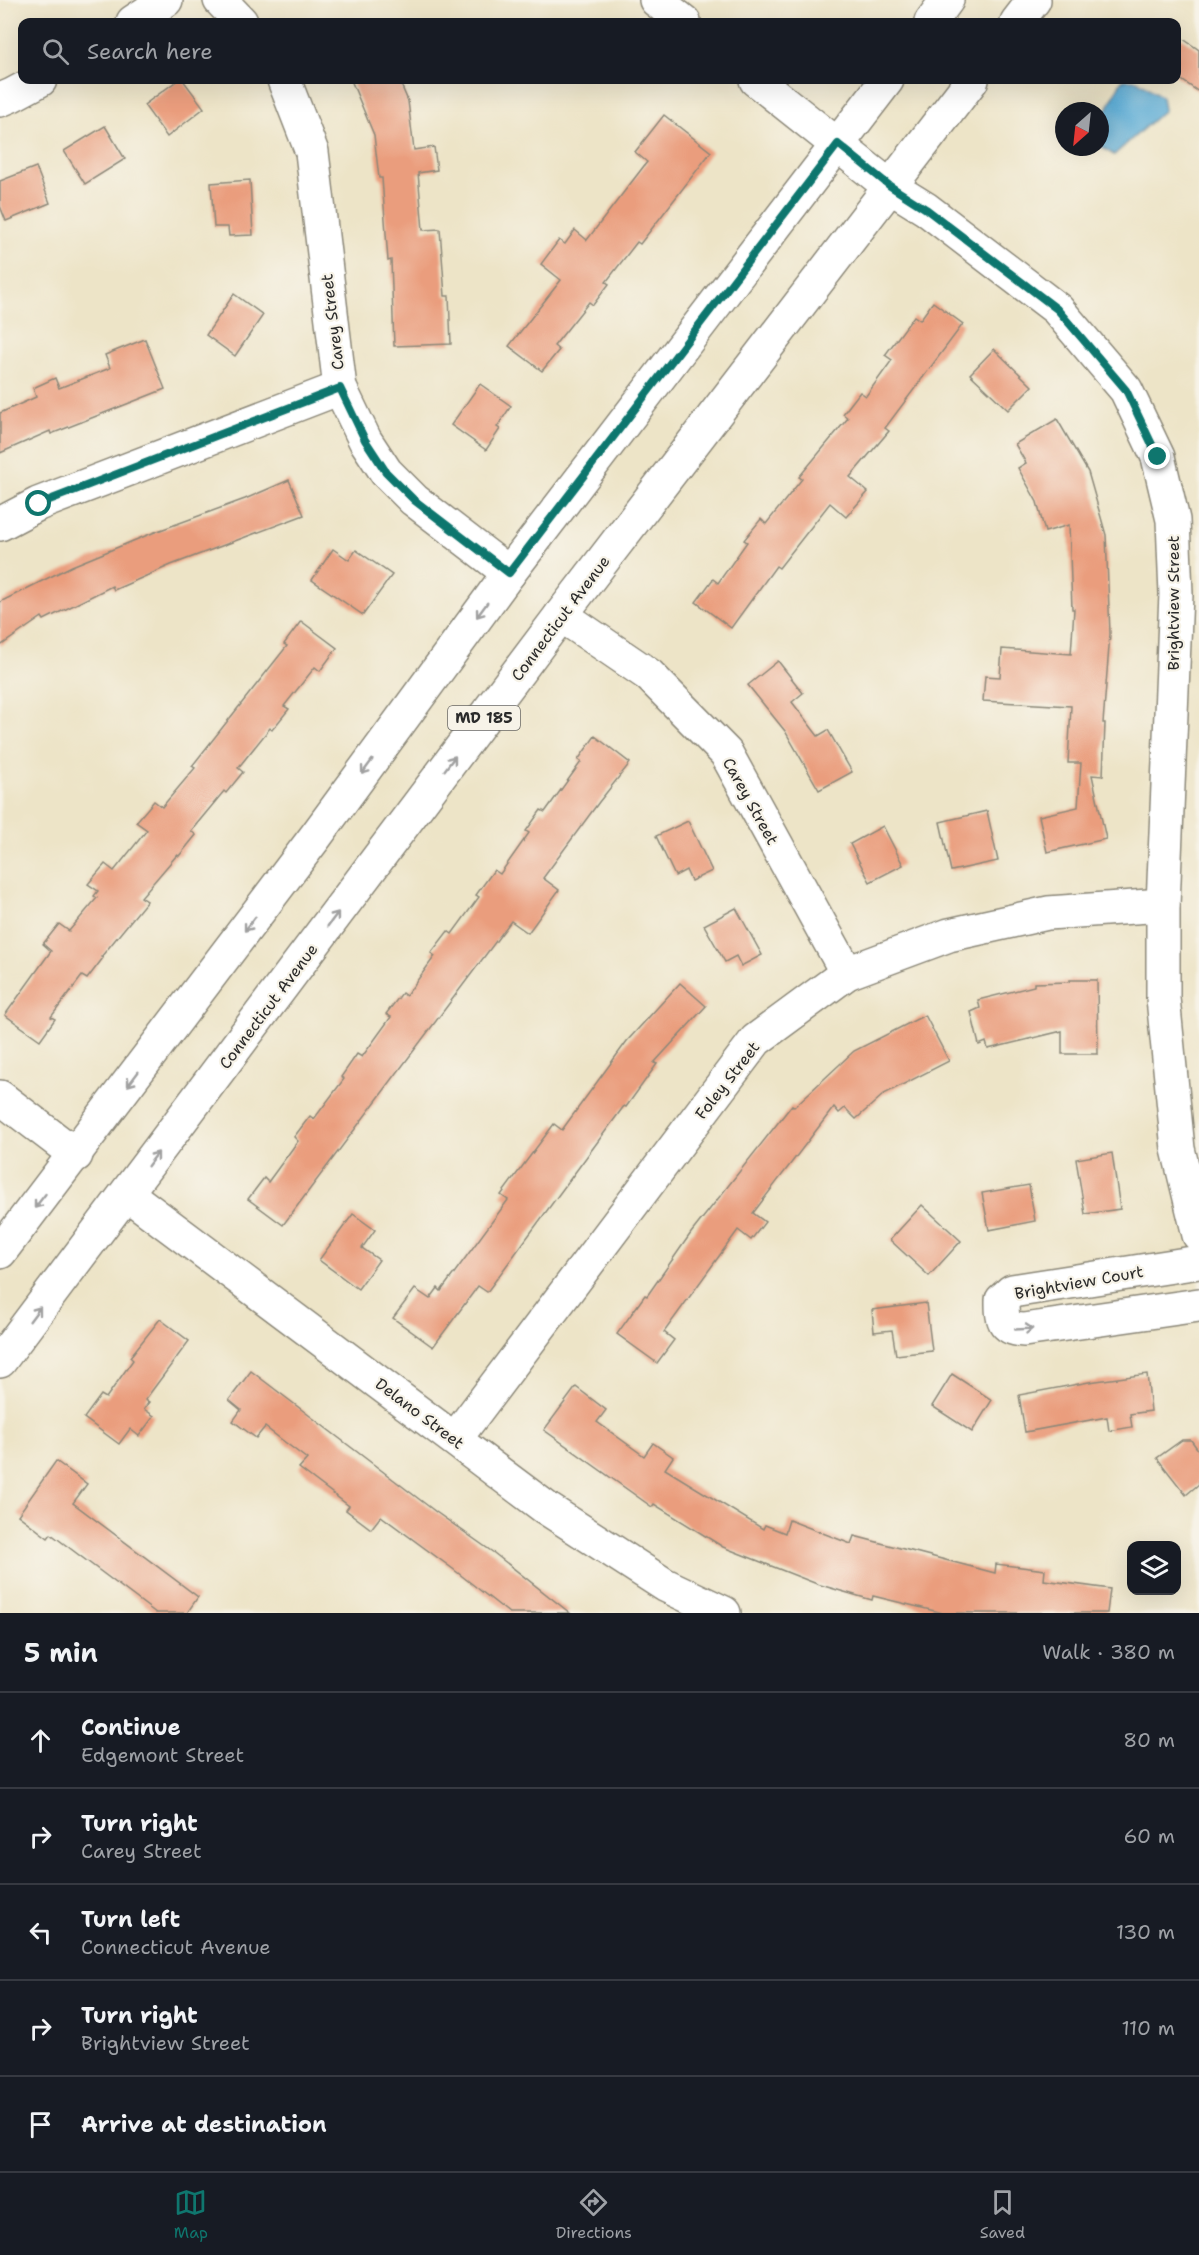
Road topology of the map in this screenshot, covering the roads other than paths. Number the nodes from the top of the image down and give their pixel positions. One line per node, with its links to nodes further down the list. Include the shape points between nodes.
1 (166, 0): 6 (street)
2 (220, 0): 7 (street)
3 (656, 0): 8 (street)
4 (947, 0): 9 (street)
5 (1034, 0): 10 (street)
6 (139, 18)
7 (237, 18)
8 (679, 18)
9 (934, 18)
10 (1020, 18)
11 (33, 84): 16 (street)
12 (286, 84): 19 (street, Carey Street, via 312,152)
13 (761, 84): 17 (street, Brightview Street)
14 (884, 84): 17 (street)
15 (969, 84): 18 (street, Connecticut Avenue / MD 185)
16 (0, 100)
17 (838, 144): 18 (street, Brightview Street); 21 (street)
18 (890, 186): 22 (street, Connecticut Avenue / MD 185); 23 (street, Brightview Street, via 1057,309 1126,390 1158,457 1173,520 1176,594)
19 (340, 388): 20 (street, via 39,504); 21 (street, Carey Street, via 365,440 386,472 414,500)
20 (0, 524)
21 (509, 573): 26 (street, one-way to 26)
22 (561, 615): 24 (street, Carey Street, via 649,675 726,753); 27 (street, Connecticut Avenue / MD 185, one-way to 22)
23 (1163, 905): 24 (street, Foley Street, via 1048,913 949,935); 28 (street, Brightview Street, via 1163,998 1174,1117)
24 (848, 973): 33 (street, Foley Street, via 756,1040)
25 (0, 1097): 26 (street)
26 (76, 1155): 29 (street, one-way to 29)
27 (127, 1194): 32 (street, Connecticut Avenue / MD 185, one-way to 27); 33 (street, Delano Street)
28 (1199, 1235)
29 (0, 1252)
30 (1199, 1262): 31 (street, Brightview Court, one-way to 31, via 1012,1292 1002,1300 1002,1316 1007,1326 1024,1330)
31 (1199, 1305)
32 (0, 1361)
33 (455, 1439): 34 (street, Delano Street, via 546,1508 665,1585)
34 (724, 1613)

